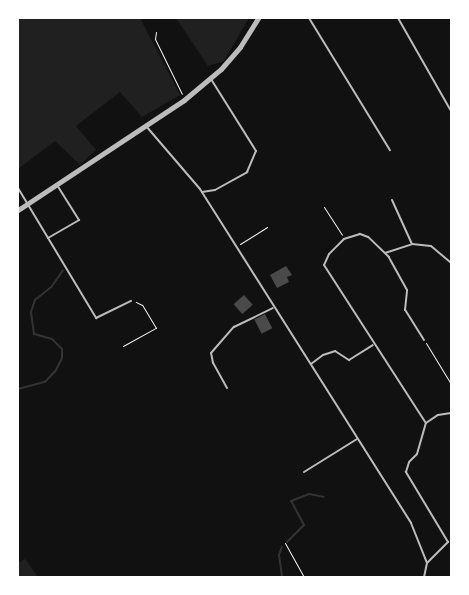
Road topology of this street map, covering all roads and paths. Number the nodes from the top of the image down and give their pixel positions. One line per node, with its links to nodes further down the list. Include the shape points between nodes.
1 (258, 18): 5 (street, via 240,47)
2 (309, 18): 9 (lane)
3 (398, 18): 7 (lane)
4 (156, 32): 6 (path, via 155,39)
5 (210, 78): 6 (street); 12 (lane, via 256,151 247,172 215,190)
6 (184, 100): 8 (street)
7 (451, 111)
8 (146, 126): 10 (street); 12 (lane)
9 (390, 150)
10 (57, 185): 14 (street); 18 (lane, via 79,220)
11 (18, 188): 14 (lane)
12 (202, 192): 21 (lane)
13 (392, 200): 20 (lane)
14 (27, 204): 16 (street); 18 (lane)
15 (324, 207): 19 (path)
16 (18, 210)
17 (267, 227): 21 (path)
18 (48, 238): 24 (lane, via 96,318)
19 (344, 239): 22 (lane, via 360,234 368,237); 27 (lane, via 324,265)
20 (412, 244): 22 (lane); 23 (lane, via 435,247)
21 (236, 247): 25 (lane)
22 (385, 253): 26 (lane, via 407,290 405,310)
23 (451, 263)
24 (131, 301): 28 (path, via 142,304 156,328)
25 (274, 308): 29 (lane); 31 (lane, via 234,327 211,353 213,363)
26 (424, 340): 30 (path)
27 (373, 345): 29 (lane, via 350,360 335,352 324,355); 33 (lane)
28 (123, 346)
29 (311, 364): 34 (lane)
30 (451, 384)
31 (227, 388)
32 (451, 413): 33 (lane, via 438,416)
33 (426, 423): 36 (lane, via 417,454 409,462 406,472)
34 (357, 439): 35 (lane); 38 (lane, via 411,523)
35 (304, 472)
36 (450, 542): 38 (lane)
37 (285, 543): 39 (path)
38 (427, 563): 40 (lane)
39 (304, 577)
40 (424, 577)

